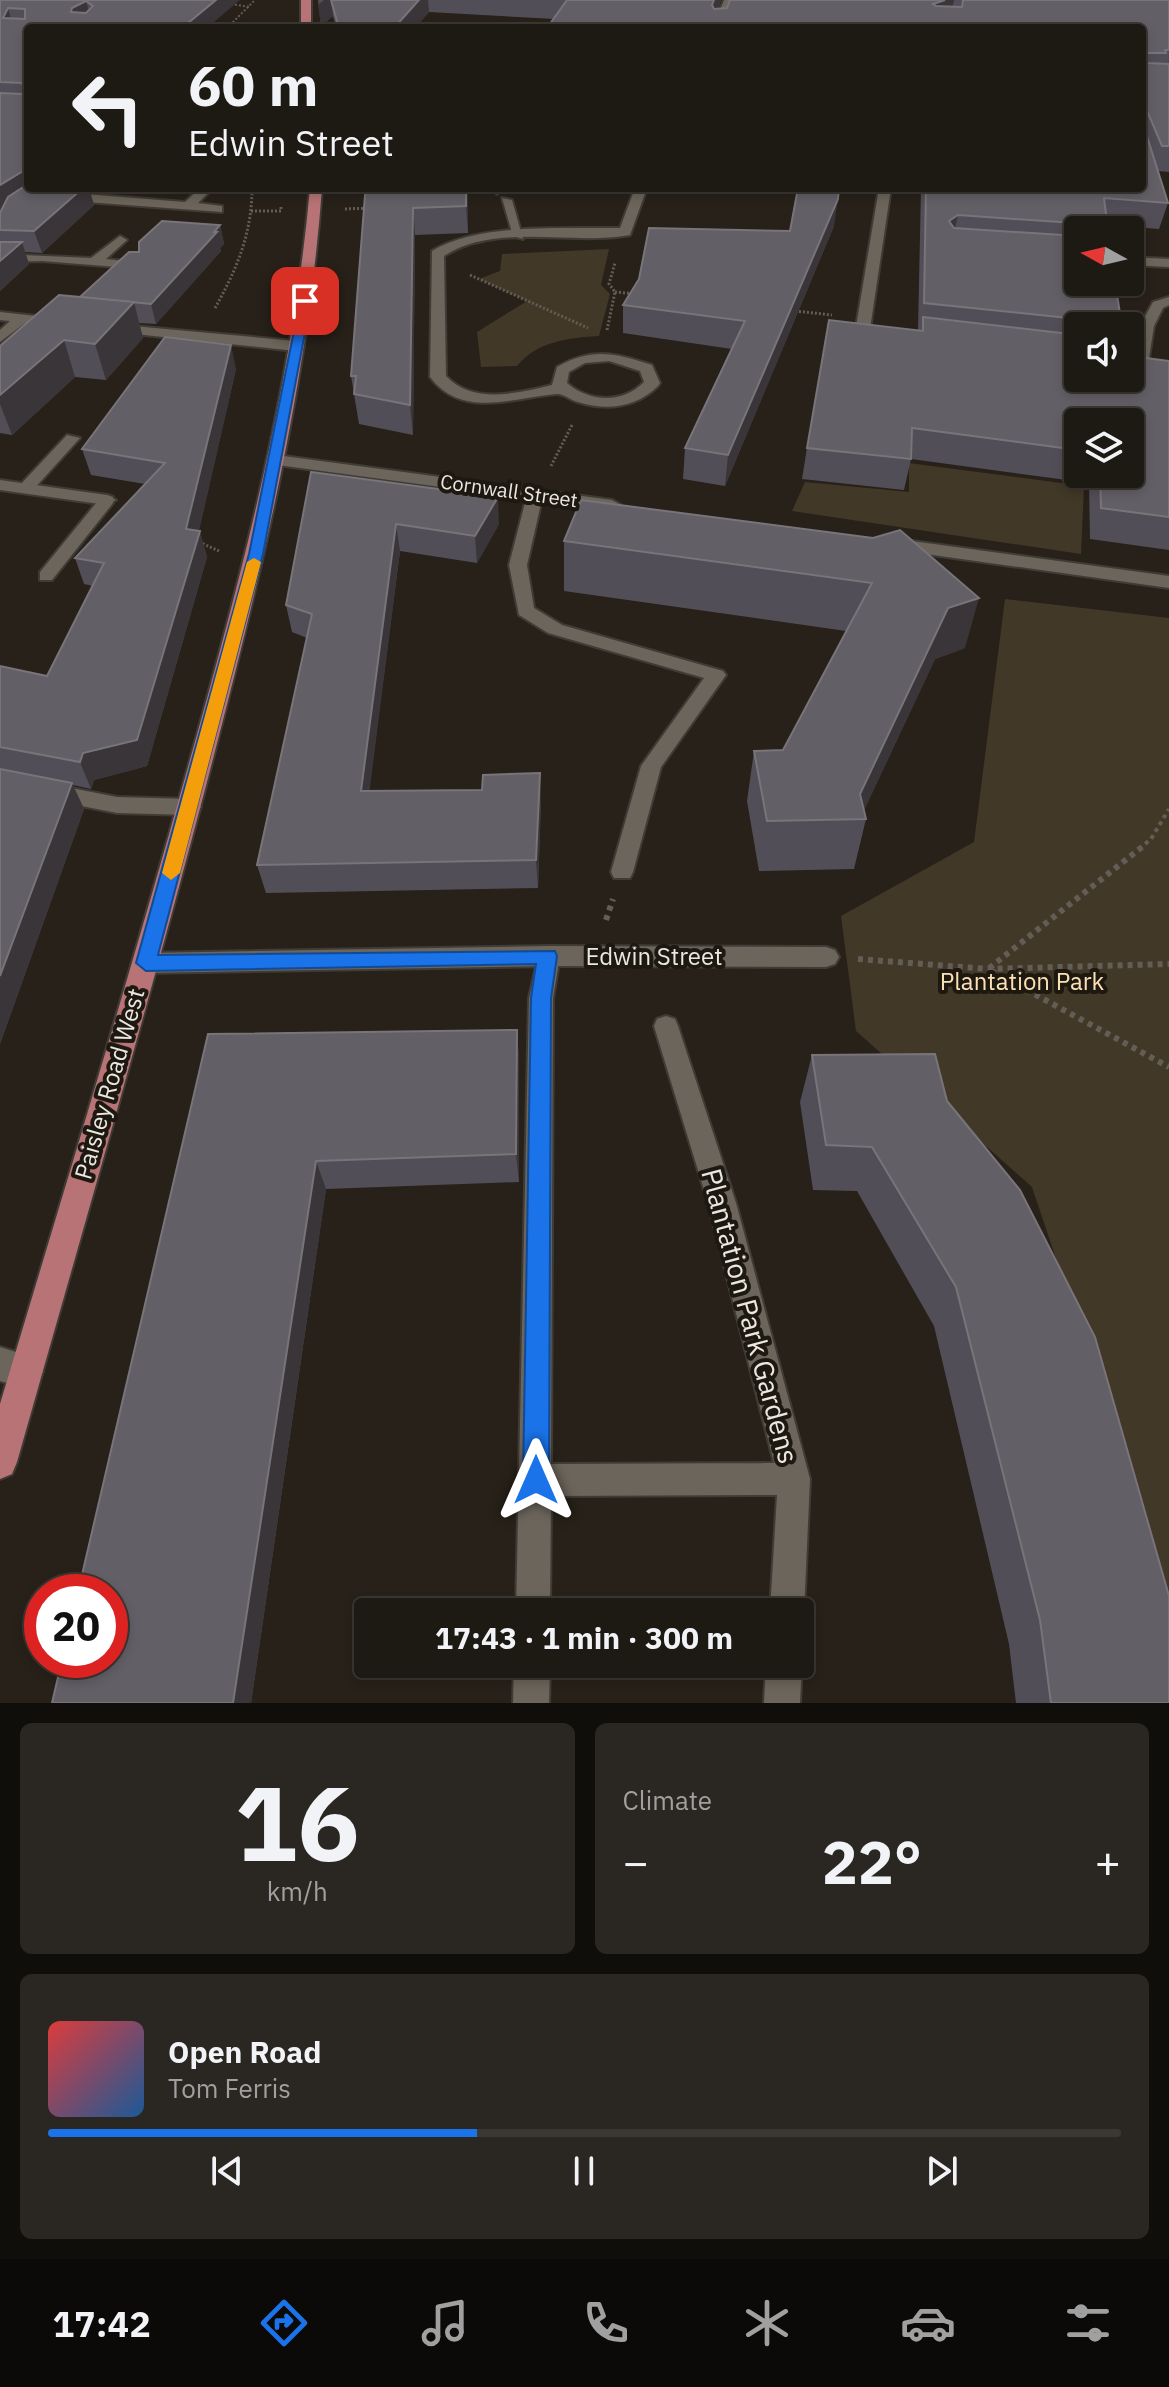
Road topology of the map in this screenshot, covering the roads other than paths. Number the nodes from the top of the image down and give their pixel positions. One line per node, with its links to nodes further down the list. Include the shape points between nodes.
1 (306, 0): 3 (main road)
2 (729, 0): 4 (street)
3 (306, 24)
4 (720, 24)
5 (203, 192): 11 (street)
6 (316, 192): 25 (main road, Paisley Road West, via 310,279)
7 (500, 192): 13 (lane)
8 (640, 192): 13 (street, via 625,232)
9 (884, 192): 24 (street, via 863,326)
10 (38, 194): 11 (street)
11 (188, 206): 12 (street)
12 (218, 209)
13 (519, 236): 27 (street, via 463,240 437,254 438,379 447,388 481,398)
14 (120, 240): 16 (street)
15 (0, 258): 16 (street)
16 (94, 262): 19 (street)
17 (1144, 262): 18 (lane)
18 (1169, 263)
19 (137, 266)
20 (1169, 301): 26 (lane, via 1158,305 1147,326)
21 (0, 316): 22 (street)
22 (22, 318): 23 (street); 25 (street)
23 (0, 338)
24 (908, 338)
25 (296, 346): 29 (main road, Paisley Road West)
26 (1144, 349)
27 (562, 388): 27 (street, via 562,370 595,356 636,362 652,375 646,390 622,401 589,400)
28 (72, 438): 31 (lane)
29 (276, 460): 32 (street, Cornwall Street); 39 (main road, Paisley Road West)
30 (0, 485): 31 (street)
31 (26, 488): 33 (street)
32 (535, 495): 34 (street, Cornwall Street); 40 (lane, via 518,565 525,611 555,629 716,675 651,766)
33 (107, 500): 36 (lane)
34 (628, 508)
35 (877, 542): 37 (street)
36 (46, 576)
37 (1169, 582)
38 (0, 782): 39 (street, via 117,805)
39 (189, 807): 43 (main road, Paisley Road West)
40 (622, 872)
41 (548, 956): 42 (street, Edwin Street); 43 (street, Edwin Street); 48 (lane, via 541,998)
42 (826, 957)
43 (146, 963): 45 (main road, Paisley Road West)
44 (666, 1026): 47 (lane, Plantation Park Gardens, via 722,1203)
45 (13, 1367): 46 (main road, Paisley Road West)
46 (0, 1462)
47 (794, 1479): 48 (lane); 50 (lane, Plantation Park Gardens)
48 (536, 1480): 49 (lane)
49 (533, 1598)
50 (788, 1598)
51 (532, 1678): 53 (lane)
52 (783, 1678): 54 (lane)
53 (531, 1703)
54 (782, 1703)

